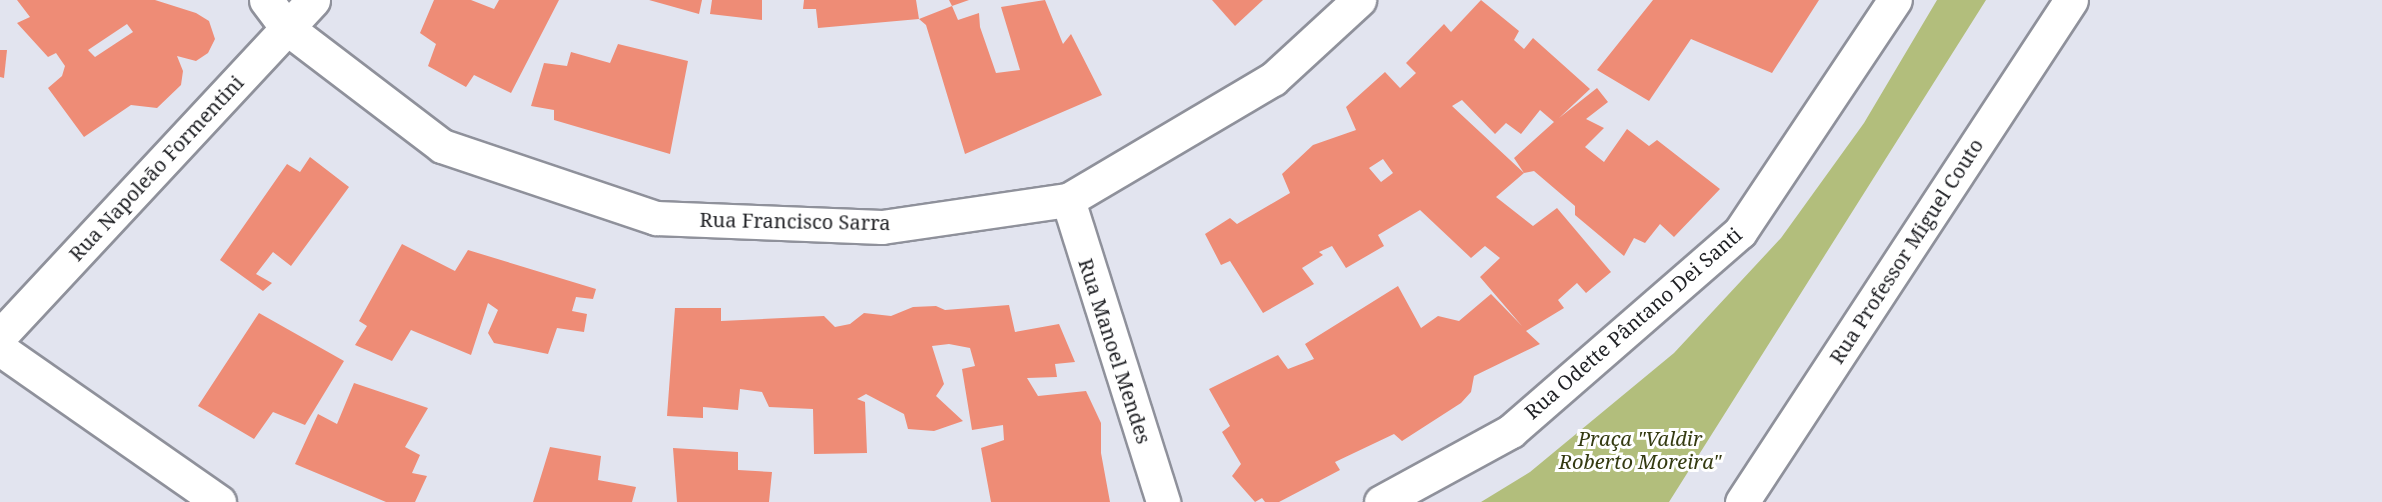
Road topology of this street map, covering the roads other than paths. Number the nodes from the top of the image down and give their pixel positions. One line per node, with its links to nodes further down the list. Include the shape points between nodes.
1 (266, 0): 6 (street, Rua Francisco Sarra)
2 (313, 0): 6 (street, Rua Napoleão Formentini)
3 (1359, 0): 7 (street, Rua Francisco Sarra, via 1273,79)
4 (1894, 0): 12 (street, Rua Odette Pântano Dei Santi, via 1740,232 1510,431)
5 (2071, 0): 13 (street, Rua Professor Miguel Couto)
6 (286, 28): 7 (street, Rua Francisco Sarra, via 442,146 656,218 882,226); 8 (street, Rua Napoleão Formentini)
7 (1068, 200): 11 (street, Rua Manoel Mendes)
8 (0, 336)
9 (0, 349): 10 (street)
10 (219, 502)
11 (1163, 502)
12 (1382, 502)
13 (1742, 502)

